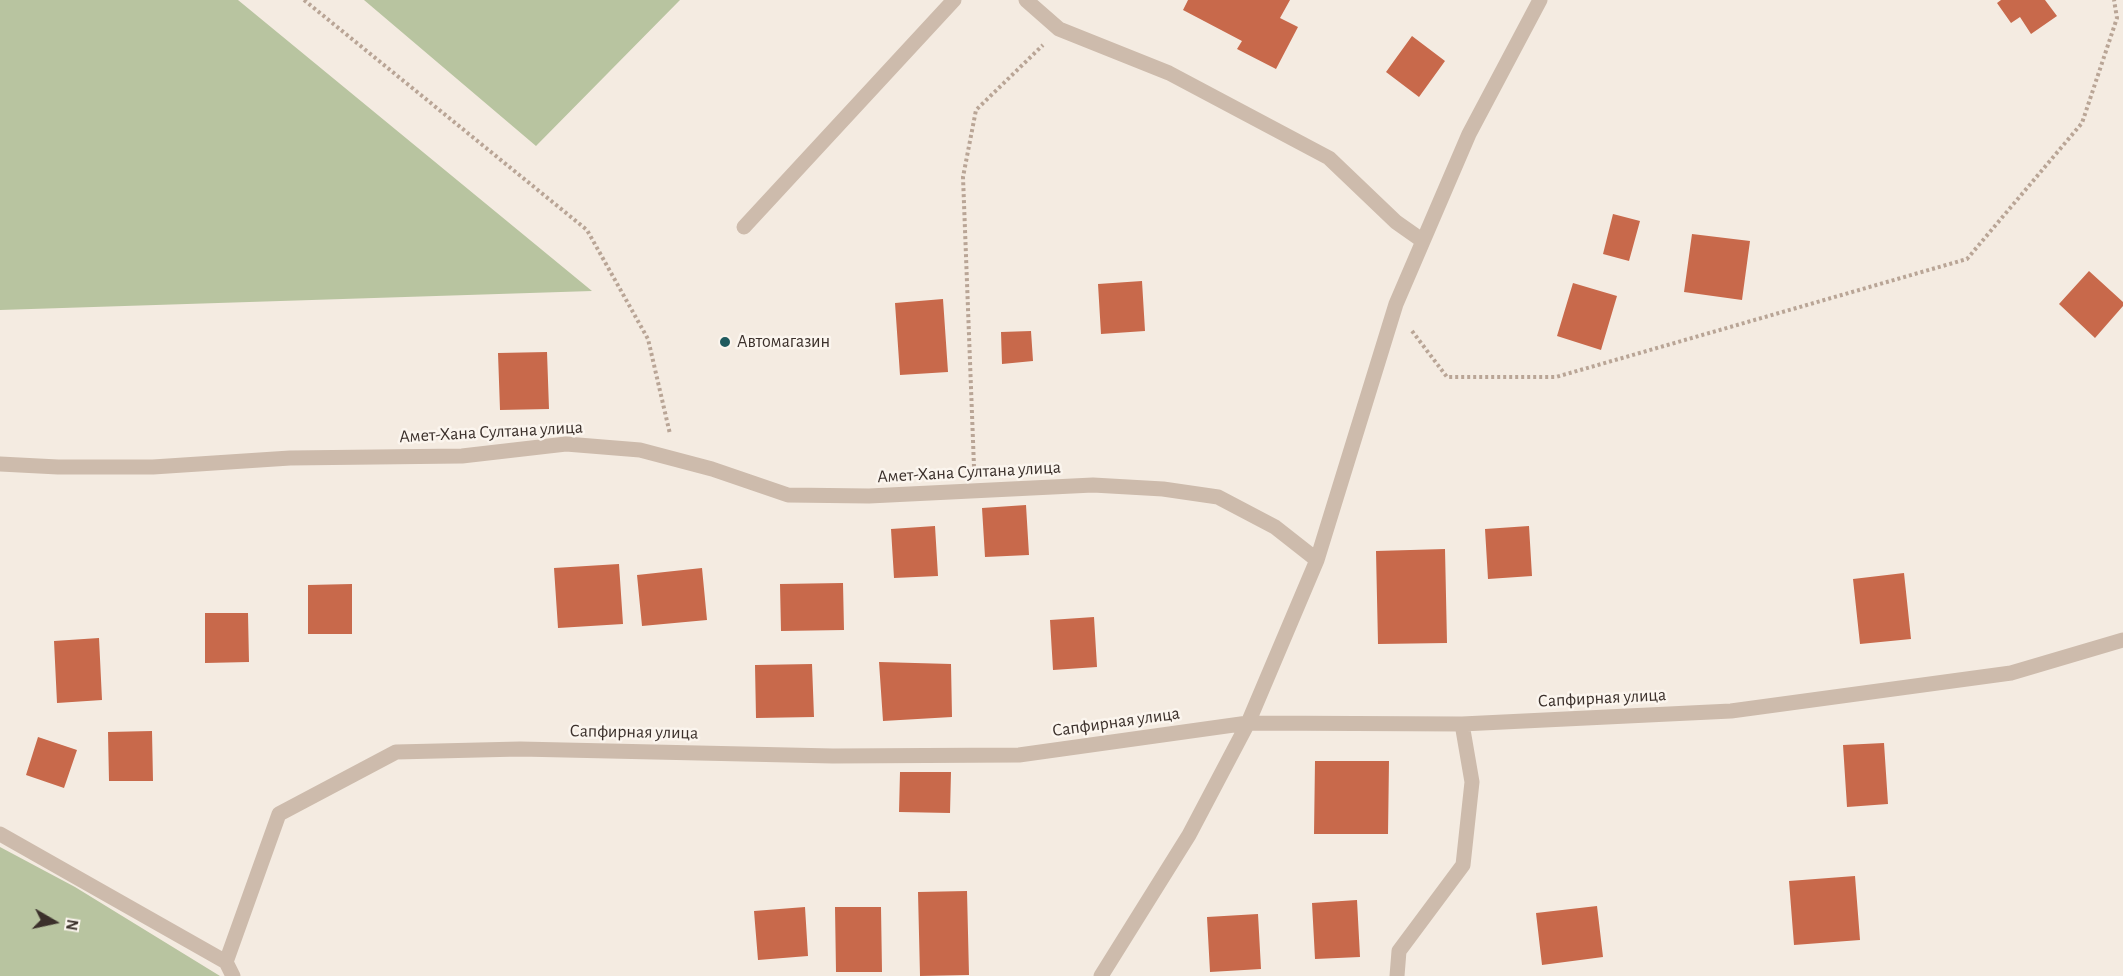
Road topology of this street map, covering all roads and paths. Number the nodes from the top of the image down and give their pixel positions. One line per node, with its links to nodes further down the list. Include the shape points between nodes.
1 (304, 0): 10 (path, via 588,230 648,339)
2 (954, 0): 7 (street)
3 (1026, 0): 6 (street)
4 (1540, 0): 8 (street, via 1469,134)
5 (2114, 0): 9 (path, via 2117,18 2082,123 1967,259 1556,377 1447,377)
6 (1059, 29): 8 (street, via 1169,73 1329,158 1396,222); 12 (path, via 976,110 963,177)
7 (744, 227)
8 (1423, 241): 9 (street)
9 (1395, 308): 13 (street)
10 (677, 460): 11 (street, Амет-Хана Султана улица, via 640,450 566,444 462,456 290,458 153,467); 12 (street, Амет-Хана Султана улица, via 788,495)
11 (0, 464)
12 (975, 492): 13 (street, Амет-Хана Султана улица, via 1093,485 1218,497 1275,527)
13 (1317, 560): 15 (street)
14 (2123, 640): 16 (street, Сапфирная улица, via 2011,673 1743,710)
15 (1248, 723): 16 (street, Сапфирная улица); 18 (street, Сапфирная улица, via 1019,755 832,756 520,749 396,752 279,814); 20 (street, via 1189,835)
16 (1462, 724): 21 (street, via 1472,782 1463,865 1399,951)
17 (0, 834): 18 (street)
18 (226, 962): 19 (street)
19 (233, 976)
20 (1101, 976)
21 (1397, 976)

